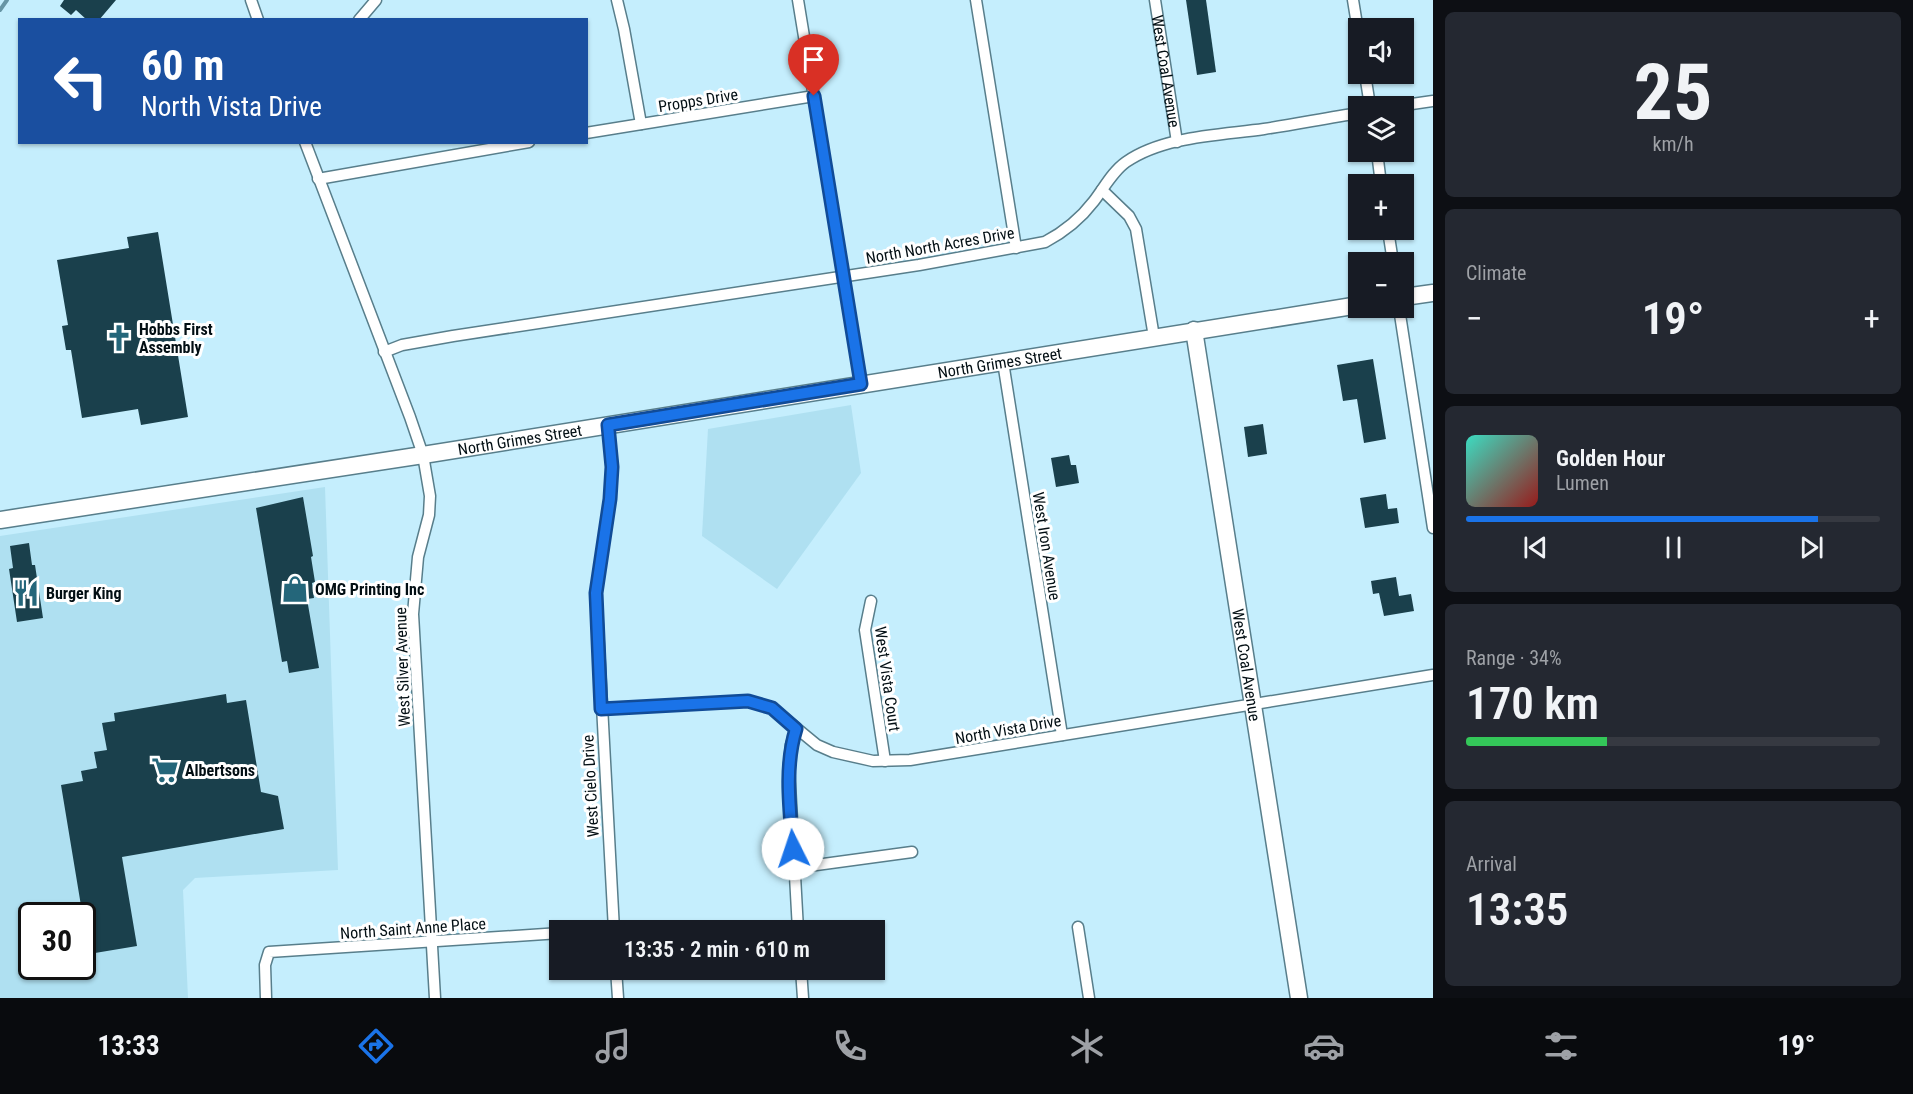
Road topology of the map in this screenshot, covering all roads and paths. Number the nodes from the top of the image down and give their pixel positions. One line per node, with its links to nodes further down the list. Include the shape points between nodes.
1 (251, 0): 8 (street)
2 (376, 0): 9 (street)
3 (617, 0): 15 (street)
4 (798, 0): 11 (street)
5 (976, 0): 22 (street)
6 (1155, 0): 17 (street, West Coal Avenue)
7 (1353, 0): 10 (street)
8 (257, 18)
9 (361, 18)
10 (1356, 18)
11 (814, 96): 15 (street, Propps Drive); 23 (street)
12 (1433, 101): 13 (street)
13 (1414, 104)
14 (1348, 115): 17 (street, North North Acres Drive)
15 (641, 124): 16 (street, Propps Drive)
16 (588, 133)
17 (1177, 142): 21 (street, North North Acres Drive, via 1140,153 1124,163)
18 (306, 144): 20 (street, West Silver Avenue)
19 (518, 144): 20 (street)
20 (318, 179): 30 (street, West Silver Avenue)
21 (1102, 190): 22 (street, North North Acres Drive, via 1059,235); 29 (street, via 1130,216 1136,229)
22 (1016, 248): 23 (street, North North Acres Drive)
23 (843, 277): 30 (street, North North Acres Drive, via 443,338); 32 (street)
24 (1433, 293): 25 (main road)
25 (1414, 296)
26 (1348, 307): 28 (main road, North Grimes Street)
27 (1401, 318): 36 (street)
28 (1194, 330): 29 (main road, North Grimes Street); 39 (main road, West Coal Avenue)
29 (1154, 337): 31 (main road, North Grimes Street)
30 (384, 352): 34 (street, West Silver Avenue)
31 (1003, 362): 32 (main road, North Grimes Street); 42 (street, West Iron Avenue)
32 (861, 384): 33 (main road, North Grimes Street)
33 (608, 425): 34 (main road, North Grimes Street); 40 (street, West Cielo Drive, via 610,499 596,593)
34 (423, 455): 35 (main road, North Grimes Street); 50 (street, West Silver Avenue, via 430,496 418,557 413,614)
35 (0, 520)
36 (1433, 528)
37 (871, 601): 43 (street, West Vista Court, via 865,630)
38 (1433, 675): 39 (street, North Vista Drive)
39 (1252, 704): 42 (street, North Vista Drive); 58 (main road, West Coal Avenue)
40 (601, 709): 41 (street, North Vista Drive, via 748,701 772,708); 46 (street, West Cielo Drive)
41 (796, 729): 43 (street, North Vista Drive, via 833,752); 45 (street, via 789,766)
42 (1062, 735): 43 (street, North Vista Drive)
43 (885, 761)
44 (912, 852): 45 (street)
45 (794, 868): 47 (street)
46 (613, 920)
47 (797, 920)
48 (1078, 927): 57 (street)
49 (549, 934): 50 (street, North Saint Anne Place)
50 (431, 941): 53 (street, North Saint Anne Place, via 269,952 265,965); 54 (street, West Silver Avenue)
51 (617, 980): 55 (street)
52 (802, 980): 56 (street)
53 (266, 998)
54 (435, 998)
55 (618, 998)
56 (803, 998)
57 (1089, 998)
58 (1299, 998)

